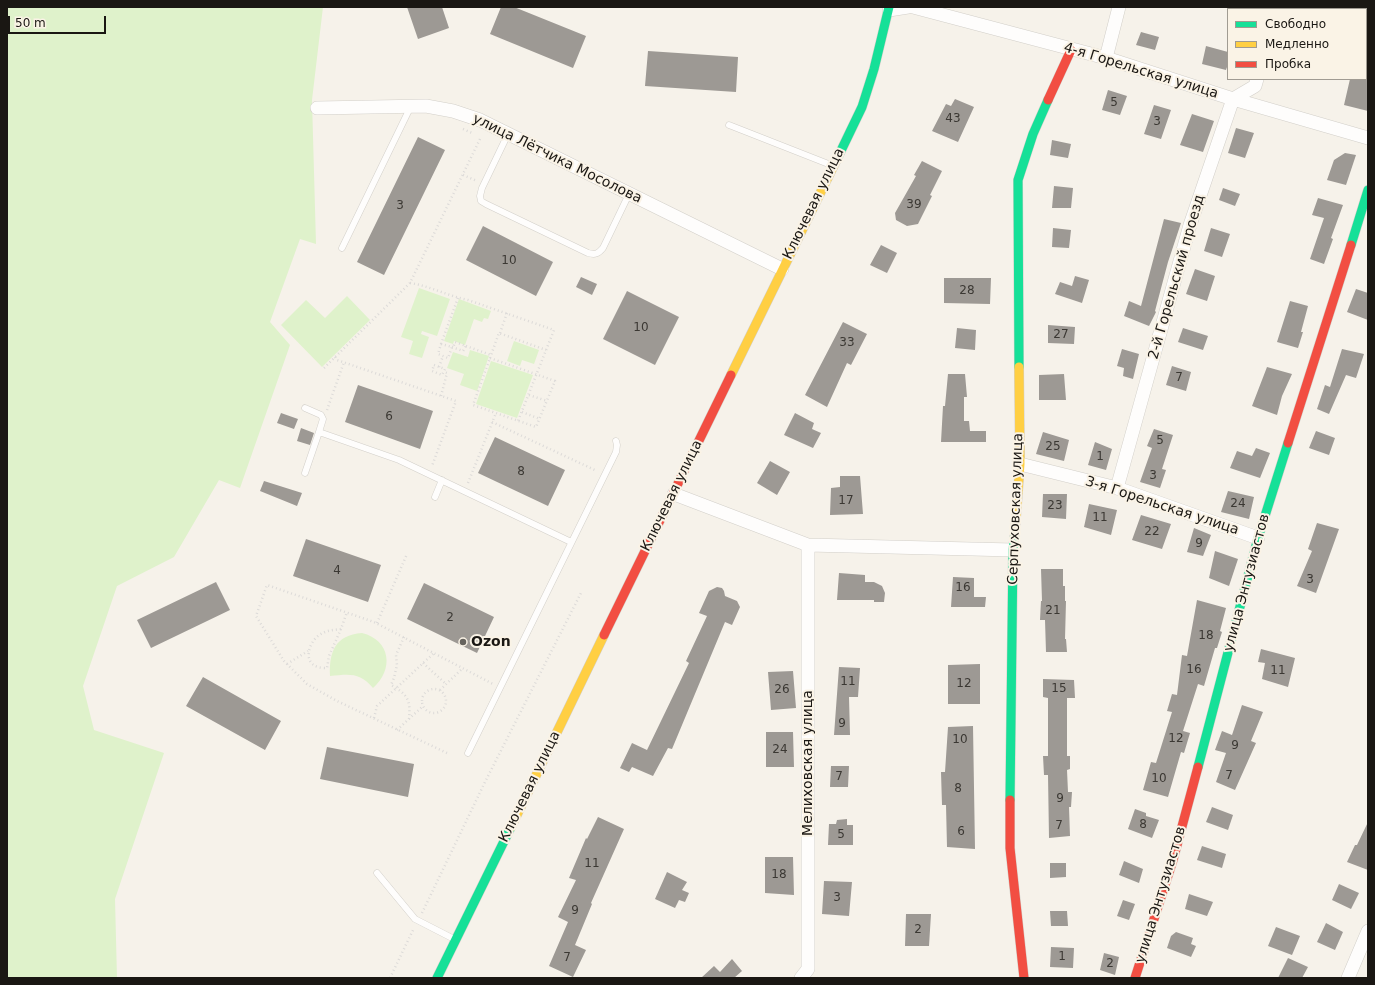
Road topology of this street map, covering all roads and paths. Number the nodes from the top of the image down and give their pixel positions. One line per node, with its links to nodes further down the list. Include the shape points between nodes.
1 (908, 7): 4 (street)
2 (914, 7): 5 (street, 4-я Горельская улица)
3 (1119, 7): 6 (street)
4 (889, 8): 15 (street, Ключевая улица, via 862,107)
5 (1071, 50): 6 (street, 4-я Горельская улица); 50 (street, Серпуховская улица, via 1033,134 1018,180)
6 (1106, 58): 8 (street, 4-я Горельская улица)
7 (1257, 80): 8 (street, via 1255,86)
8 (1233, 98): 14 (street, 4-я Горельская улица); 55 (street, 2-й Горельский проезд, via 1190,225)
9 (411, 106): 10 (street, улица Лётчика Мосолова); 12 (street, улица Лётчика Мосолова, via 454,111); 20 (lane)
10 (316, 108)
11 (729, 125): 15 (lane)
12 (508, 134): 17 (lane); 19 (street, улица Лётчика Мосолова)
13 (481, 137): 16 (path)
14 (1368, 138)
15 (833, 166): 21 (street, Ключевая улица)
16 (463, 175): 17 (path); 22 (path)
17 (484, 185): 19 (lane, via 481,201 594,255 603,248)
18 (1368, 190): 59 (street, улица Энтузиастов)
19 (629, 194): 21 (street, улица Лётчика Мосолова)
20 (342, 248)
21 (782, 269): 57 (street, Ключевая улица)
22 (410, 283): 23 (path); 32 (path)
23 (458, 298): 24 (path); 26 (path)
24 (507, 313): 25 (path); 29 (path, via 554,330)
25 (500, 334): 29 (path); 31 (path)
26 (442, 344): 28 (path); 30 (path, via 438,354)
27 (466, 346): 28 (path, via 464,351); 28 (path, via 455,342); 31 (path)
28 (453, 348): 30 (path, via 448,358)
29 (546, 350): 37 (path)
30 (443, 356): 34 (path)
31 (491, 356): 37 (path); 43 (path, via 474,405)
32 (335, 357): 33 (path); 35 (path)
33 (344, 362): 39 (path); 44 (path, via 326,412)
34 (439, 367): 36 (path, via 445,369); 36 (path, via 434,365 432,371 442,375)
35 (324, 368)
36 (444, 372): 39 (path, via 447,373)
37 (537, 374): 38 (path); 40 (path, via 555,381)
38 (529, 395): 40 (path); 42 (path)
39 (441, 396): 52 (path, via 456,401)
40 (547, 401): 45 (path)
41 (305, 408): 44 (lane)
42 (522, 412): 45 (path); 46 (path)
43 (496, 413): 46 (path); 47 (path)
44 (321, 415): 48 (lane, via 323,419)
45 (540, 419): 46 (path, via 536,427)
46 (518, 421)
47 (492, 422): 53 (path); 56 (path)
48 (319, 432): 51 (lane); 52 (lane, via 399,460)
49 (616, 441): 53 (lane, via 616,452)
50 (1020, 464): 55 (street, 3-я Горельская улица); 62 (street, Серпуховская улица)
51 (305, 473)
52 (430, 474): 54 (lane)
53 (604, 475): 60 (lane)
54 (442, 480): 56 (lane); 58 (lane)
55 (1117, 488): 59 (street, 3-я Горельская улица)
56 (464, 491): 60 (lane)
57 (674, 494): 61 (street); 87 (street, Ключевая улица)
58 (435, 497)
59 (1258, 538): 92 (street, улица Энтузиастов, via 1173,860)
60 (571, 542): 75 (lane)
61 (808, 545): 62 (street); 90 (street, Мелиховская улица, via 808,969)
62 (1013, 550): 91 (street, Серпуховская улица, via 1010,848)
63 (407, 554): 66 (path)
64 (582, 591): 85 (path)
65 (347, 612): 66 (path); 67 (path); 72 (path, via 267,585 256,616)
66 (377, 623): 68 (path)
67 (341, 628): 69 (path, via 322,633); 69 (path, via 329,656 327,668 312,664)
68 (404, 637): 70 (path); 76 (path, via 396,655 397,665 391,685)
69 (308, 651): 72 (path)
70 (434, 653): 71 (path); 73 (path)
71 (423, 663): 74 (path); 76 (path)
72 (287, 664): 79 (path, via 307,684)
73 (463, 668): 74 (path); 75 (path)
74 (446, 684): 77 (path)
75 (500, 687): 82 (lane)
76 (396, 688): 79 (path, via 377,706); 80 (path, via 409,699)
77 (440, 690): 78 (path, via 430,688 426,691 422,696); 78 (path, via 446,700 442,710 431,713)
78 (423, 706): 80 (path)
79 (374, 718): 81 (path)
80 (409, 719): 81 (path)
81 (397, 730): 83 (path)
82 (468, 753)
83 (447, 754)
84 (377, 873): 85 (lane)
85 (418, 921): 87 (lane); 88 (path)
86 (1368, 931): 93 (street)
87 (456, 940): 89 (street, Ключевая улица)
88 (390, 978)
89 (437, 978)
90 (802, 978)
91 (1024, 978)
92 (1135, 978)
93 (1348, 978)

